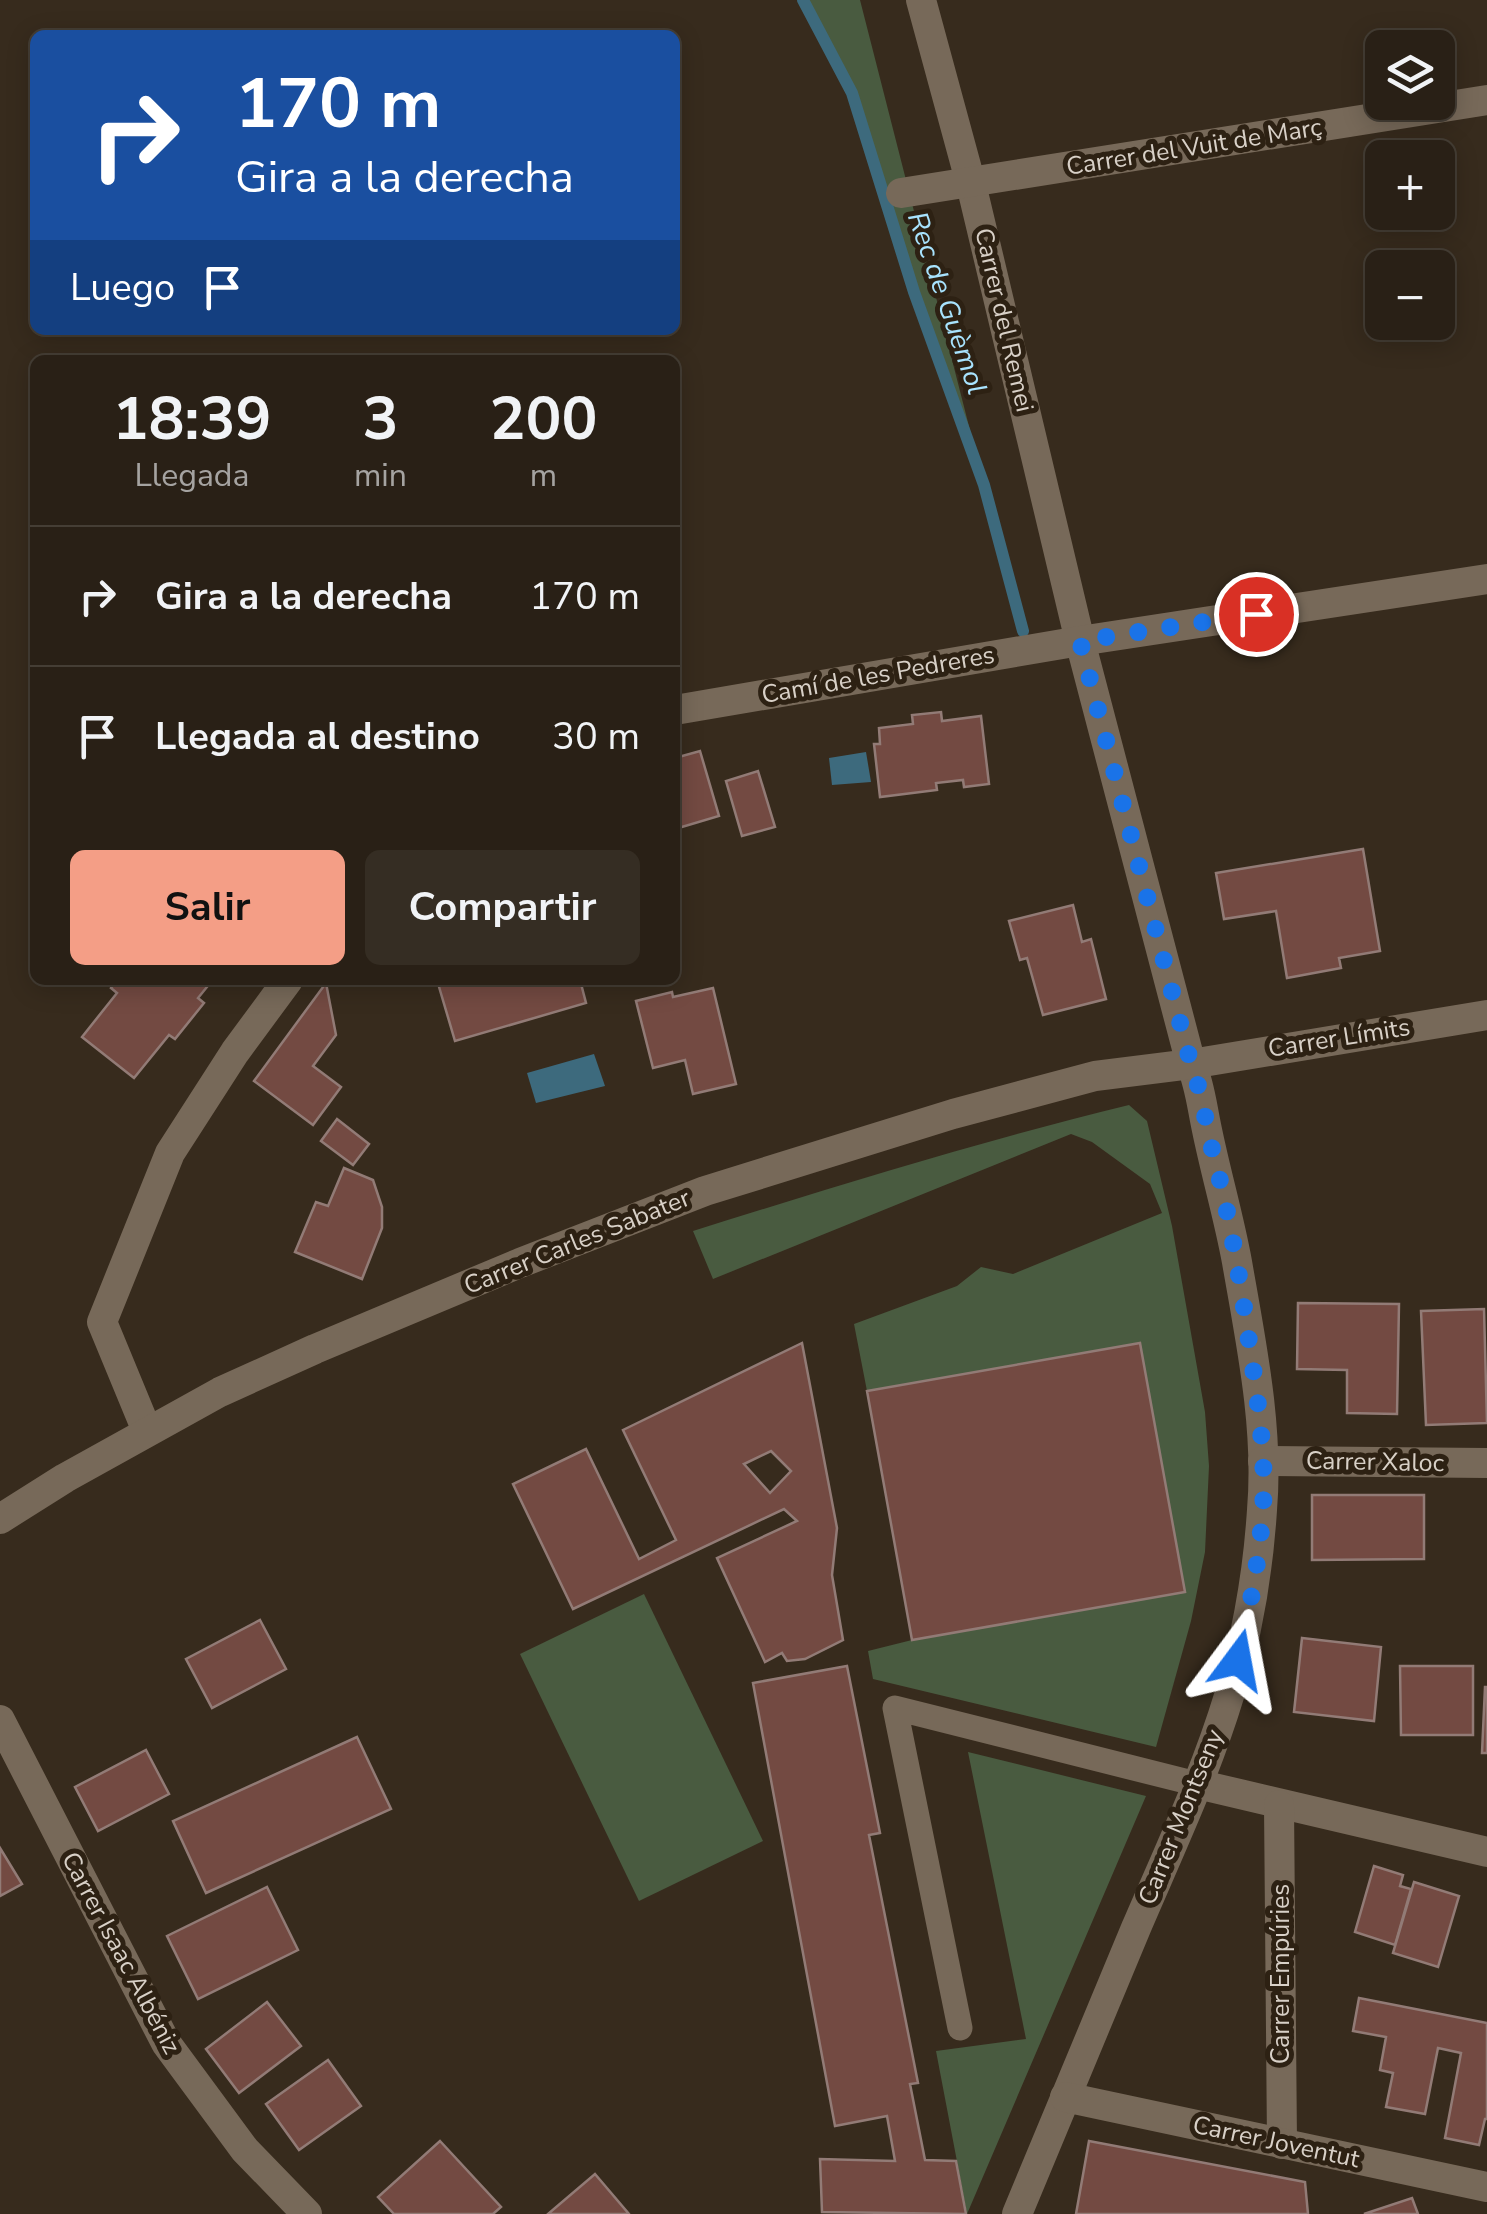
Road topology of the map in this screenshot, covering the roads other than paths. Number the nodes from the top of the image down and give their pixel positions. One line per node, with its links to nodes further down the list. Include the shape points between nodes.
1 (921, 0): 3 (street, Carrer del Remei)
2 (1487, 100): 3 (street, Carrer del Vuit de Març)
3 (972, 184): 4 (street, Carrer del Vuit de Març); 6 (street, Carrer del Remei)
4 (901, 193)
5 (1487, 579): 6 (street, Camí de les Pedreres)
6 (1080, 641): 7 (street, Camí de les Pedreres); 10 (street, Carrer Montseny)
7 (680, 709)
8 (284, 985): 11 (street, via 170,1153 102,1322)
9 (1487, 1014): 10 (street, Carrer Límits)
10 (1191, 1064): 11 (street, Carrer Carles Sabater, via 1095,1076 705,1191 315,1349); 12 (street, Carrer Montseny, via 1228,1210)
11 (147, 1431): 14 (street, Carrer Carles Sabater)
12 (1263, 1461): 13 (street, Carrer Xaloc); 16 (street, Carrer Montseny, via 1247,1623)
13 (1487, 1463)
14 (0, 1520)
15 (0, 1720): 23 (street, Carrer Isaac Albéniz, via 166,2043 244,2150)
16 (1197, 1784): 17 (street); 19 (street, via 895,1708); 20 (street, Carrer Montseny)
17 (1280, 1804): 18 (street); 21 (street, Carrer Empúries)
18 (1487, 1852)
19 (960, 2028)
20 (1064, 2097): 21 (street, Carrer Joventut); 24 (street, Carrer Montseny)
21 (1282, 2144): 22 (street, Carrer Joventut)
22 (1487, 2187)
23 (307, 2214)
24 (1017, 2214)

